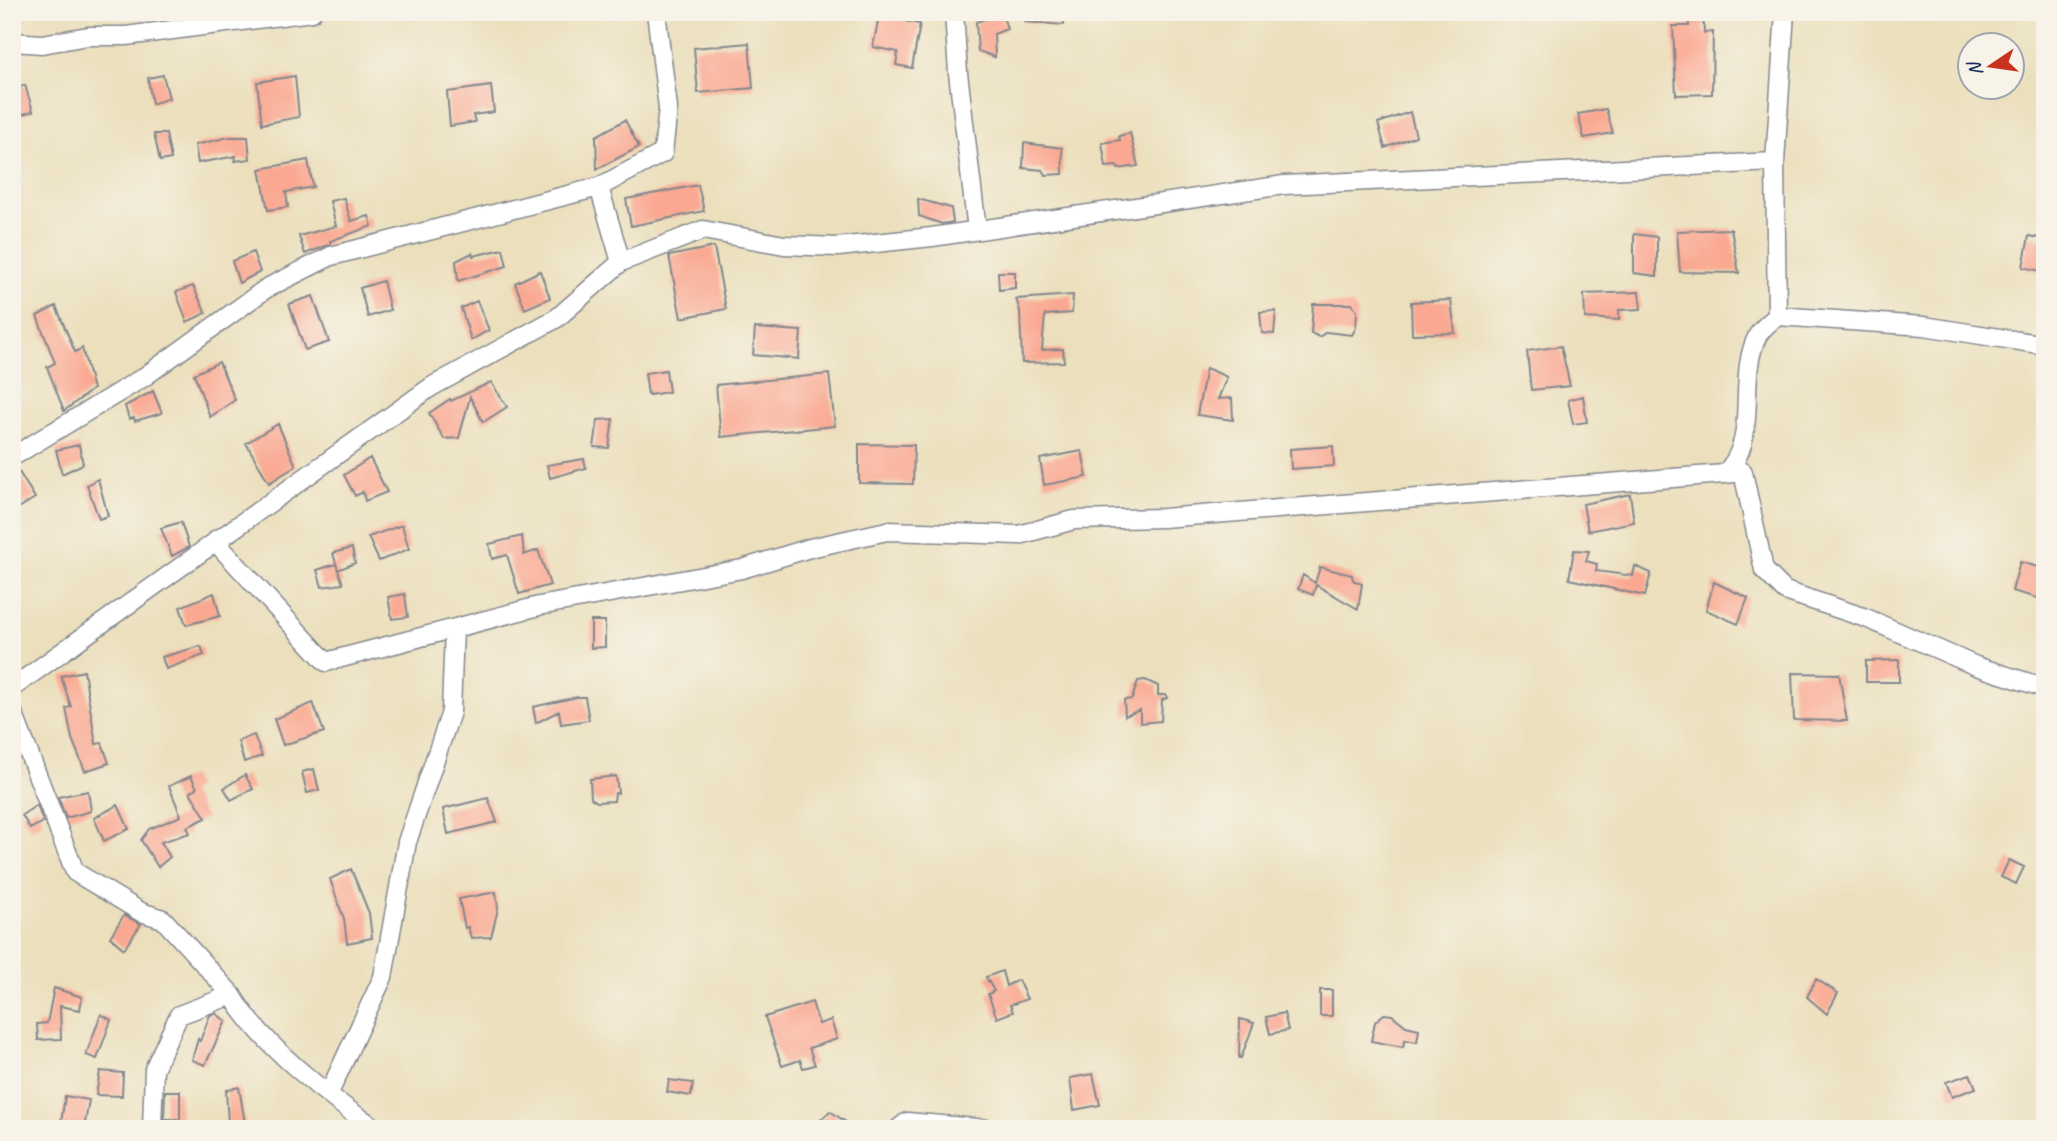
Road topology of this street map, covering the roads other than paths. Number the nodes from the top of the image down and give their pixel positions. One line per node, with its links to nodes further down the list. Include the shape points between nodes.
1 (312, 12): 5 (street, via 126,36 88,36 42,44)
2 (656, 12): 7 (street, via 668,107 663,153)
3 (954, 12): 8 (street)
4 (1785, 12): 6 (street)
5 (12, 42)
6 (1775, 162): 8 (street, via 1284,185); 10 (street)
7 (599, 187): 9 (street); 12 (street, via 331,256 267,288 144,377)
8 (977, 230): 9 (street, via 838,247 784,245 704,230)
9 (621, 262): 14 (street, via 557,318 431,387)
10 (1777, 316): 11 (street, via 1924,326); 13 (street, via 1759,332 1749,355 1743,444 1737,463)
11 (2045, 345)
12 (12, 457)
13 (1724, 474): 15 (street, via 1163,518 1074,520 1019,535 887,531 742,569 540,606); 17 (street, via 1743,472 1765,569 1785,591 1866,618 1976,666)
14 (217, 539): 15 (street, via 326,662); 16 (street)
15 (454, 629): 20 (street, via 451,712 407,842 383,976)
16 (12, 688)
17 (2045, 688)
18 (12, 710): 19 (street, via 75,872 141,912 163,919)
19 (232, 995): 20 (street, via 246,1019); 21 (street, via 179,1015 153,1069)
20 (329, 1093): 22 (street)
21 (152, 1129)
22 (377, 1129)
23 (898, 1129): 24 (street, via 907,1122)
24 (988, 1129)

